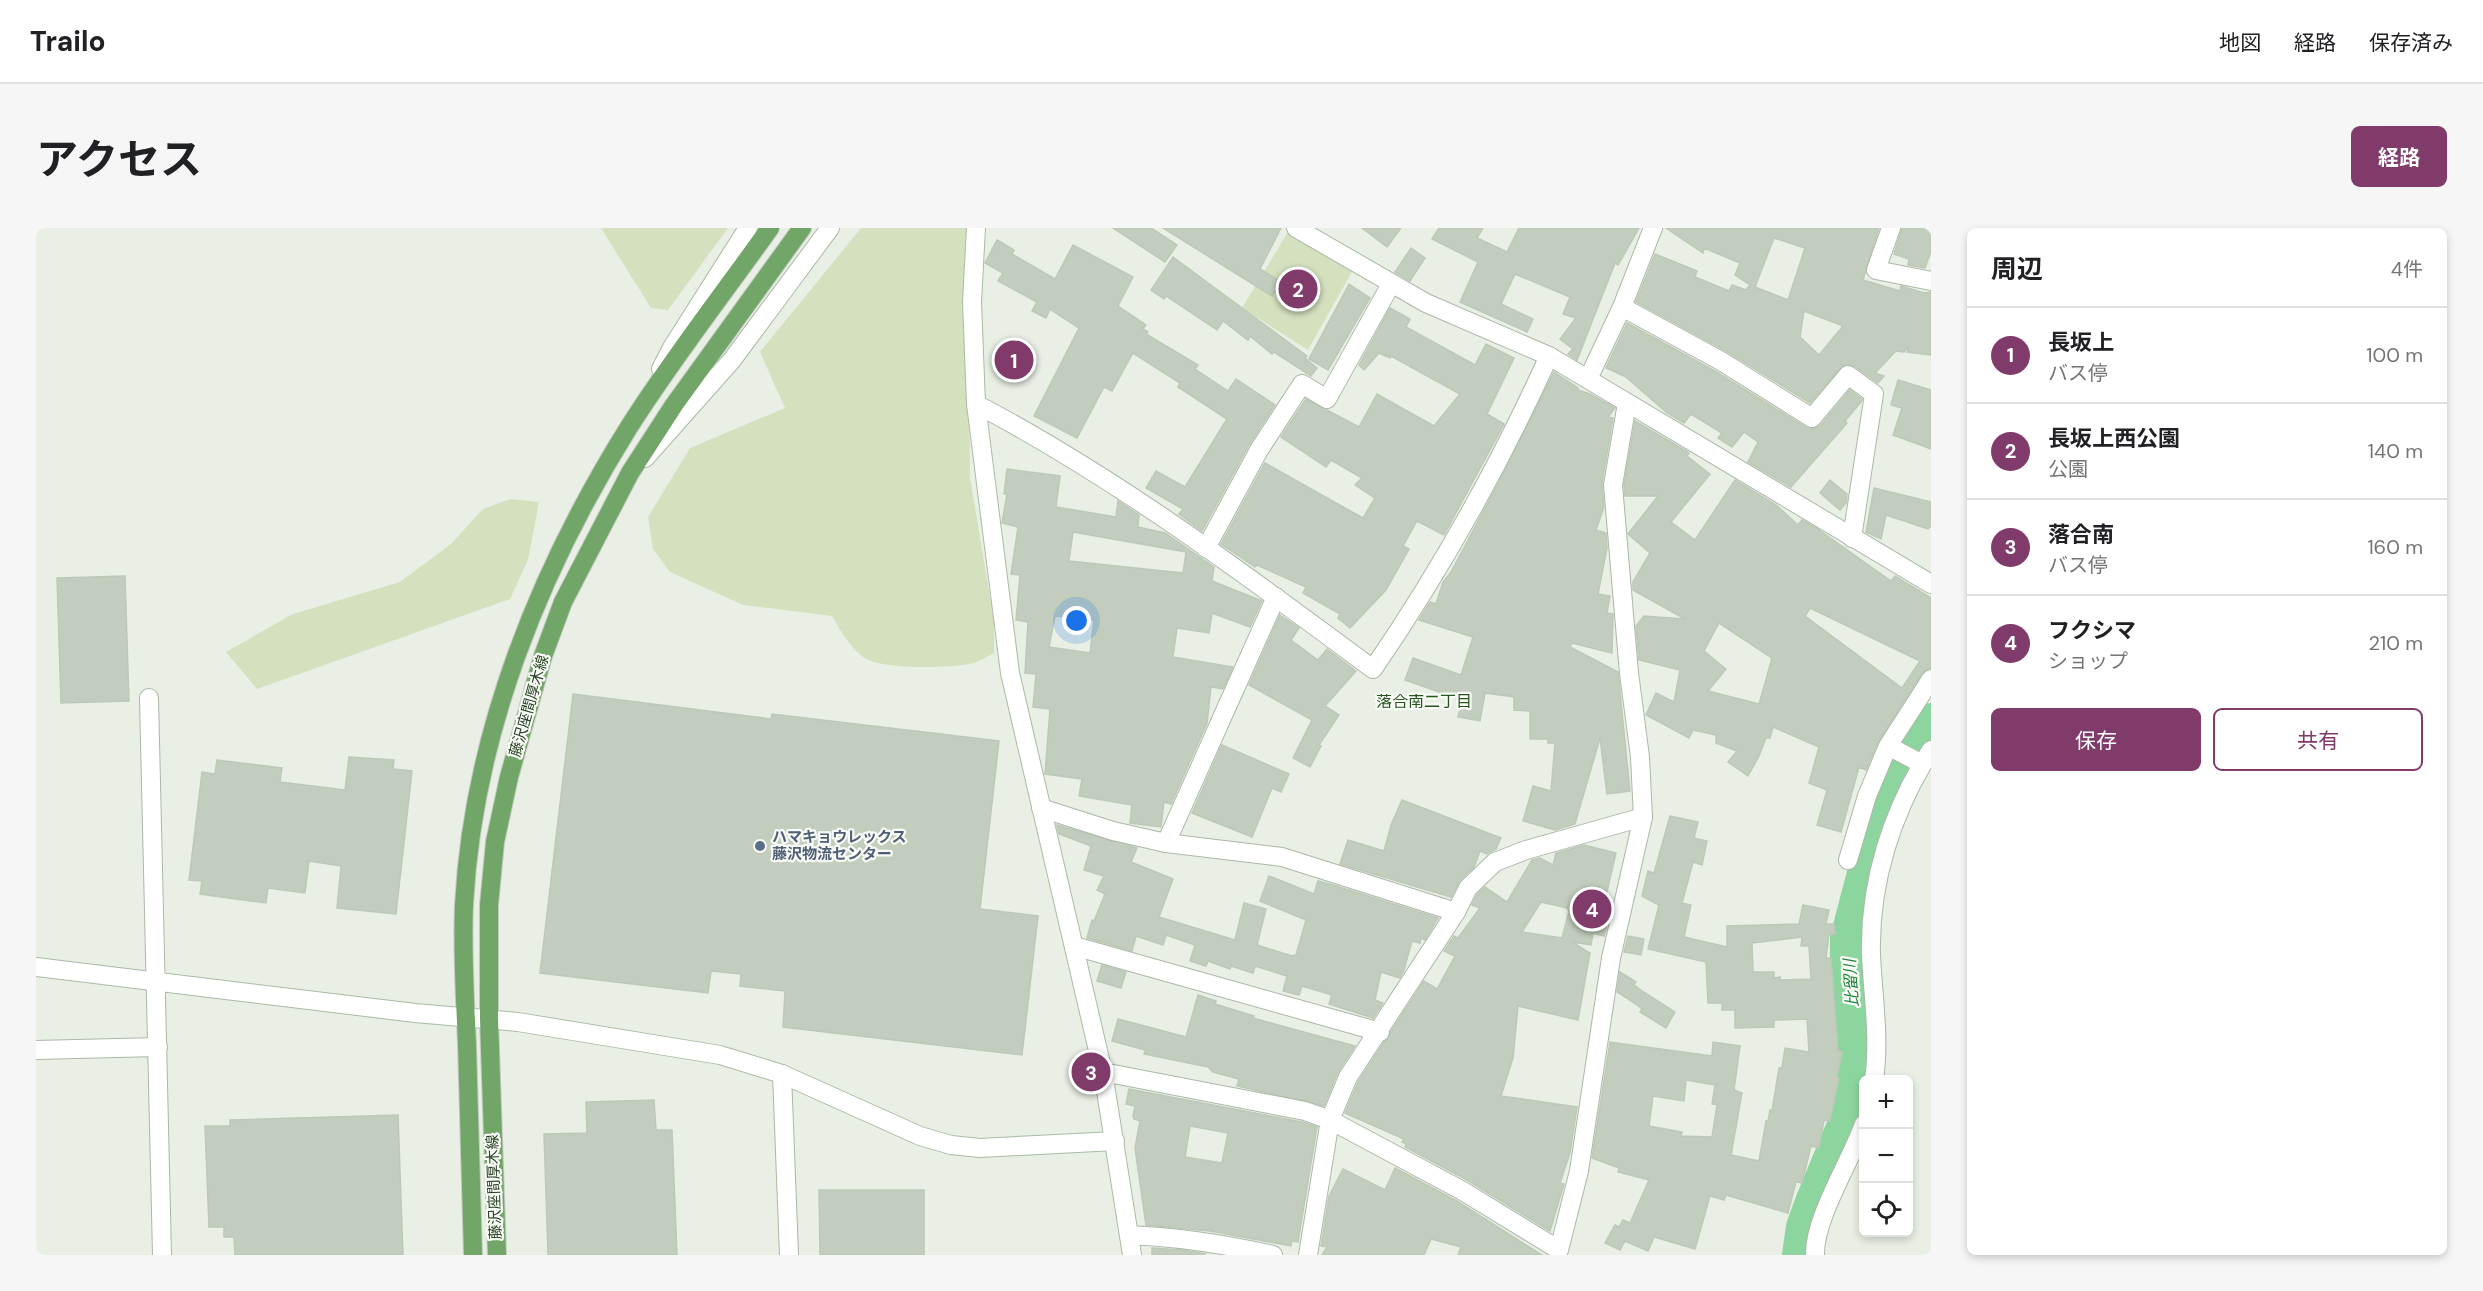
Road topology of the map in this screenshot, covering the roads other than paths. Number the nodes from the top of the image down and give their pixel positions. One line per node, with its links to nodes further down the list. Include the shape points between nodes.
1 (748, 228): 14 (street, via 673,346)
2 (770, 228): 14 (main road, 藤沢座間厚木線)
3 (802, 228): 17 (main road, 藤沢座間厚木線, via 674,405)
4 (830, 228): 17 (street, via 732,360)
5 (976, 228): 16 (street, via 972,302)
6 (1296, 228): 10 (street)
7 (1653, 228): 11 (street)
8 (1890, 228): 9 (street, via 1876,270)
9 (1931, 281)
10 (1391, 284): 12 (street); 19 (street, via 1327,399 1302,384 1259,450)
11 (1622, 307): 13 (street); 18 (street, via 1721,361 1812,418 1848,375 1874,394)
12 (1549, 356): 13 (street); 21 (street, via 1516,428 1430,584 1373,669)
13 (1588, 379): 15 (street)
14 (645, 403): 34 (main road, 藤沢座間厚木線, via 562,548 518,649 497,712 482,776 464,905)
15 (1627, 403): 18 (street); 27 (street, via 1613,485 1640,757)
16 (976, 404): 19 (street, via 1092,471); 26 (street, via 1011,673)
17 (630, 473): 35 (main road, 藤沢座間厚木線, via 563,602 543,656 509,777 495,842 489,905)
18 (1852, 538): 20 (street)
19 (1206, 548): 21 (street)
20 (1931, 584)
21 (1276, 597): 28 (street)
22 (1931, 679): 29 (street, via 1888,746 1867,796)
23 (149, 698): 33 (street)
24 (1892, 748): 25 (street)
25 (1923, 758): 41 (street, via 1896,815 1871,915 1878,1052)
26 (1041, 808): 28 (street); 31 (street)
27 (1642, 817): 30 (street, via 1495,862 1468,888); 46 (street, via 1611,958 1579,1171)
28 (1167, 843): 30 (street, via 1282,857)
29 (1848, 860)
30 (1456, 912): 36 (street)
31 (1074, 946): 36 (street); 39 (street)
32 (36, 967): 33 (street)
33 (156, 983): 34 (street); 37 (street)
34 (465, 1018): 35 (street); 48 (main road, 藤沢座間厚木線)
35 (489, 1019): 40 (street, via 720,1055); 49 (main road, 藤沢座間厚木線)
36 (1380, 1032): 42 (street, via 1348,1077)
37 (158, 1047): 38 (street); 47 (street)
38 (36, 1050)
39 (1103, 1072): 42 (street, via 1305,1111); 44 (street)
40 (782, 1074): 44 (street, via 920,1136 951,1145 980,1148); 50 (street)
41 (1875, 1075)
42 (1330, 1120): 46 (street, via 1461,1190); 53 (street)
43 (1861, 1129): 54 (street, via 1829,1200)
44 (1115, 1141): 45 (street)
45 (1129, 1235): 51 (street); 52 (street, via 1175,1237)
46 (1559, 1252)
47 (162, 1255)
48 (473, 1255)
49 (497, 1255)
50 (789, 1255)
51 (1132, 1255)
52 (1273, 1255)
53 (1308, 1255)
54 (1815, 1255)

